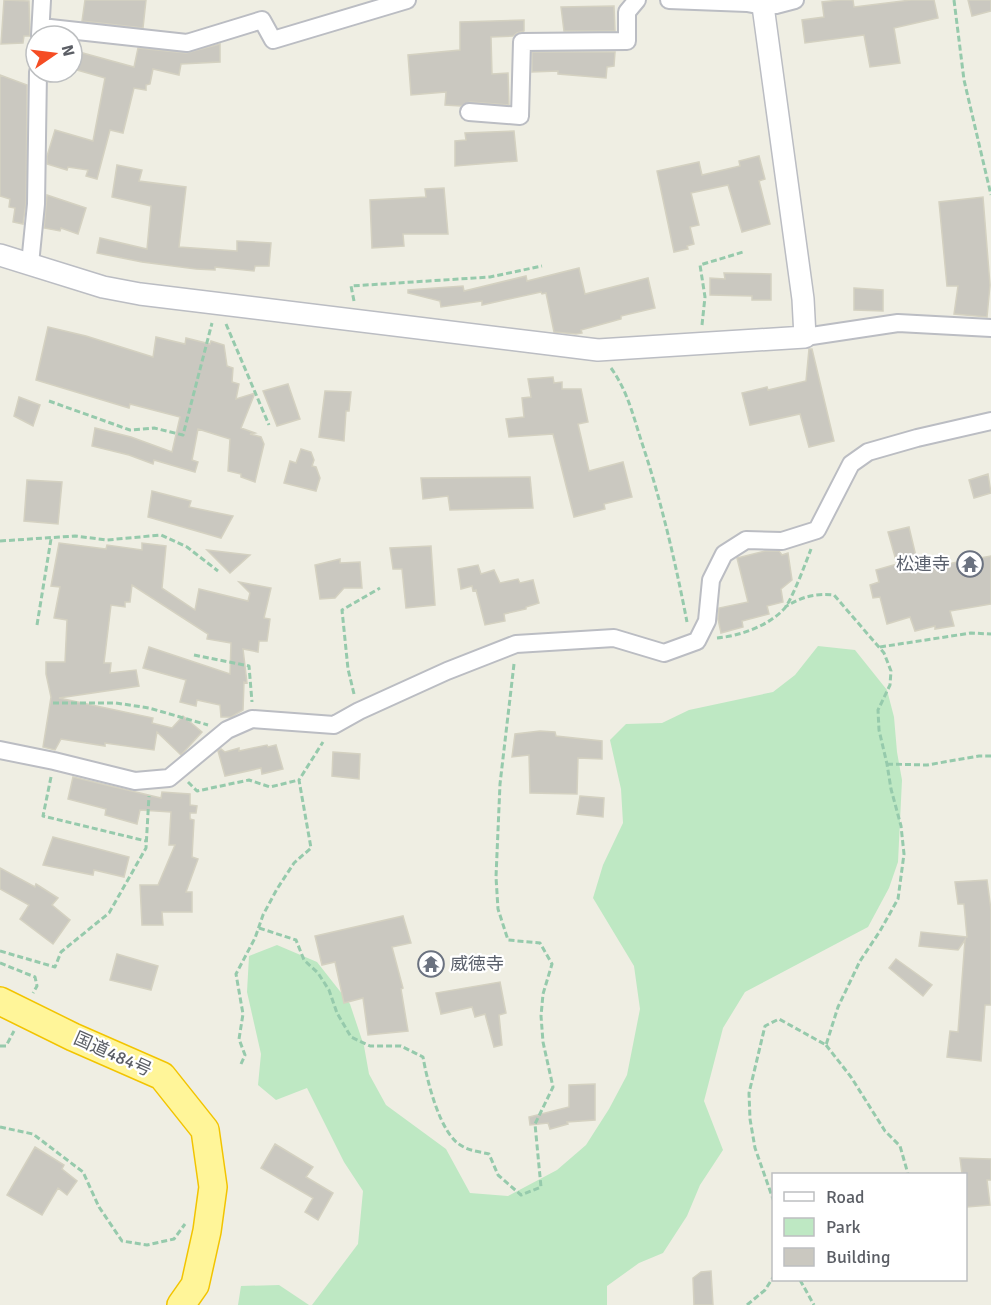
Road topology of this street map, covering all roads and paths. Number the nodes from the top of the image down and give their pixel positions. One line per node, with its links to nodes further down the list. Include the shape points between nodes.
1 (42, 0): 8 (street)
2 (407, 0): 9 (street, via 273,40 262,20 187,43)
3 (637, 0): 11 (street, via 627,12 627,41 522,42 520,116)
4 (669, 0): 7 (street)
5 (795, 0): 7 (street, via 776,5)
6 (954, 0): 12 (path, via 964,80)
7 (762, 2): 20 (street)
8 (41, 24)
9 (84, 35)
10 (39, 84): 15 (street, via 36,204)
11 (469, 112)
12 (991, 195)
13 (743, 252): 21 (path, via 700,265 705,297)
14 (0, 255): 15 (street)
15 (30, 264): 17 (street, via 103,287)
16 (542, 266): 18 (path, via 490,277 351,286)
17 (217, 303): 18 (street); 23 (path, via 183,435 154,428 130,430); 25 (path)
18 (358, 320): 22 (street)
19 (991, 328): 20 (street, via 898,322)
20 (805, 337): 21 (street)
21 (701, 345): 22 (street)
22 (598, 350): 34 (path, via 619,378 631,407 655,483)
23 (49, 401)
24 (991, 421): 26 (street, via 868,452 851,464)
25 (269, 424)
26 (817, 530): 31 (path); 34 (street, via 782,541 746,540 724,554 711,580 707,621)
27 (51, 539): 28 (path); 29 (path, via 75,536 107,540 161,535 187,547); 32 (path)
28 (0, 541)
29 (218, 571)
30 (380, 588): 39 (path, via 342,610 348,669)
31 (785, 607): 34 (path, via 757,628); 36 (path, via 820,593 834,595)
32 (38, 625)
33 (991, 634): 36 (path, via 971,633)
34 (694, 643): 35 (street, via 664,653 614,638)
35 (516, 644): 39 (street); 51 (path, via 500,784 496,877 498,909 508,940 540,943 552,964 541,1016 553,1087 535,1124 542,1187 521,1195 498,1175 489,1154 461,1146 447,1130 428,1087 423,1057 400,1046 370,1046 351,1037 329,990 304,960 296,940)
36 (879, 648): 46 (path, via 891,671 890,685 878,710)
37 (194, 655): 40 (path, via 249,666)
38 (53, 704): 42 (path, via 116,703)
39 (359, 711): 41 (street)
40 (252, 719): 41 (street); 42 (street)
41 (334, 725): 49 (path)
42 (227, 730): 47 (street)
43 (0, 750): 45 (street)
44 (991, 756): 46 (path, via 927,765)
45 (54, 761): 48 (street, via 135,781); 50 (path, via 43,816)
46 (887, 764): 54 (path, via 904,854 898,899 860,961 838,1007)
47 (177, 771): 48 (street, via 169,778); 49 (path, via 197,791 249,780 270,788)
48 (150, 780): 50 (path)
49 (299, 780): 51 (path, via 311,848 294,863 277,889)
50 (146, 841): 52 (path, via 146,848 109,913 61,952 55,967)
51 (259, 928): 55 (path, via 236,974 243,1014 239,1040 245,1055)
52 (0, 951)
53 (0, 1001): 62 (highway, 国道484号, via 162,1076 205,1130 213,1187 209,1220 195,1285)
54 (826, 1045): 57 (path, via 885,1131 900,1146); 58 (path, via 779,1019 765,1026 749,1093 750,1119 755,1148)
55 (241, 1064)
56 (0, 1127): 59 (path, via 33,1134 83,1172 99,1207 122,1241 147,1245 174,1239)
57 (908, 1173)
58 (772, 1196)
59 (187, 1221)
60 (772, 1279): 63 (path)
61 (801, 1281): 64 (path)
62 (181, 1305)
63 (747, 1305)
64 (814, 1305)

